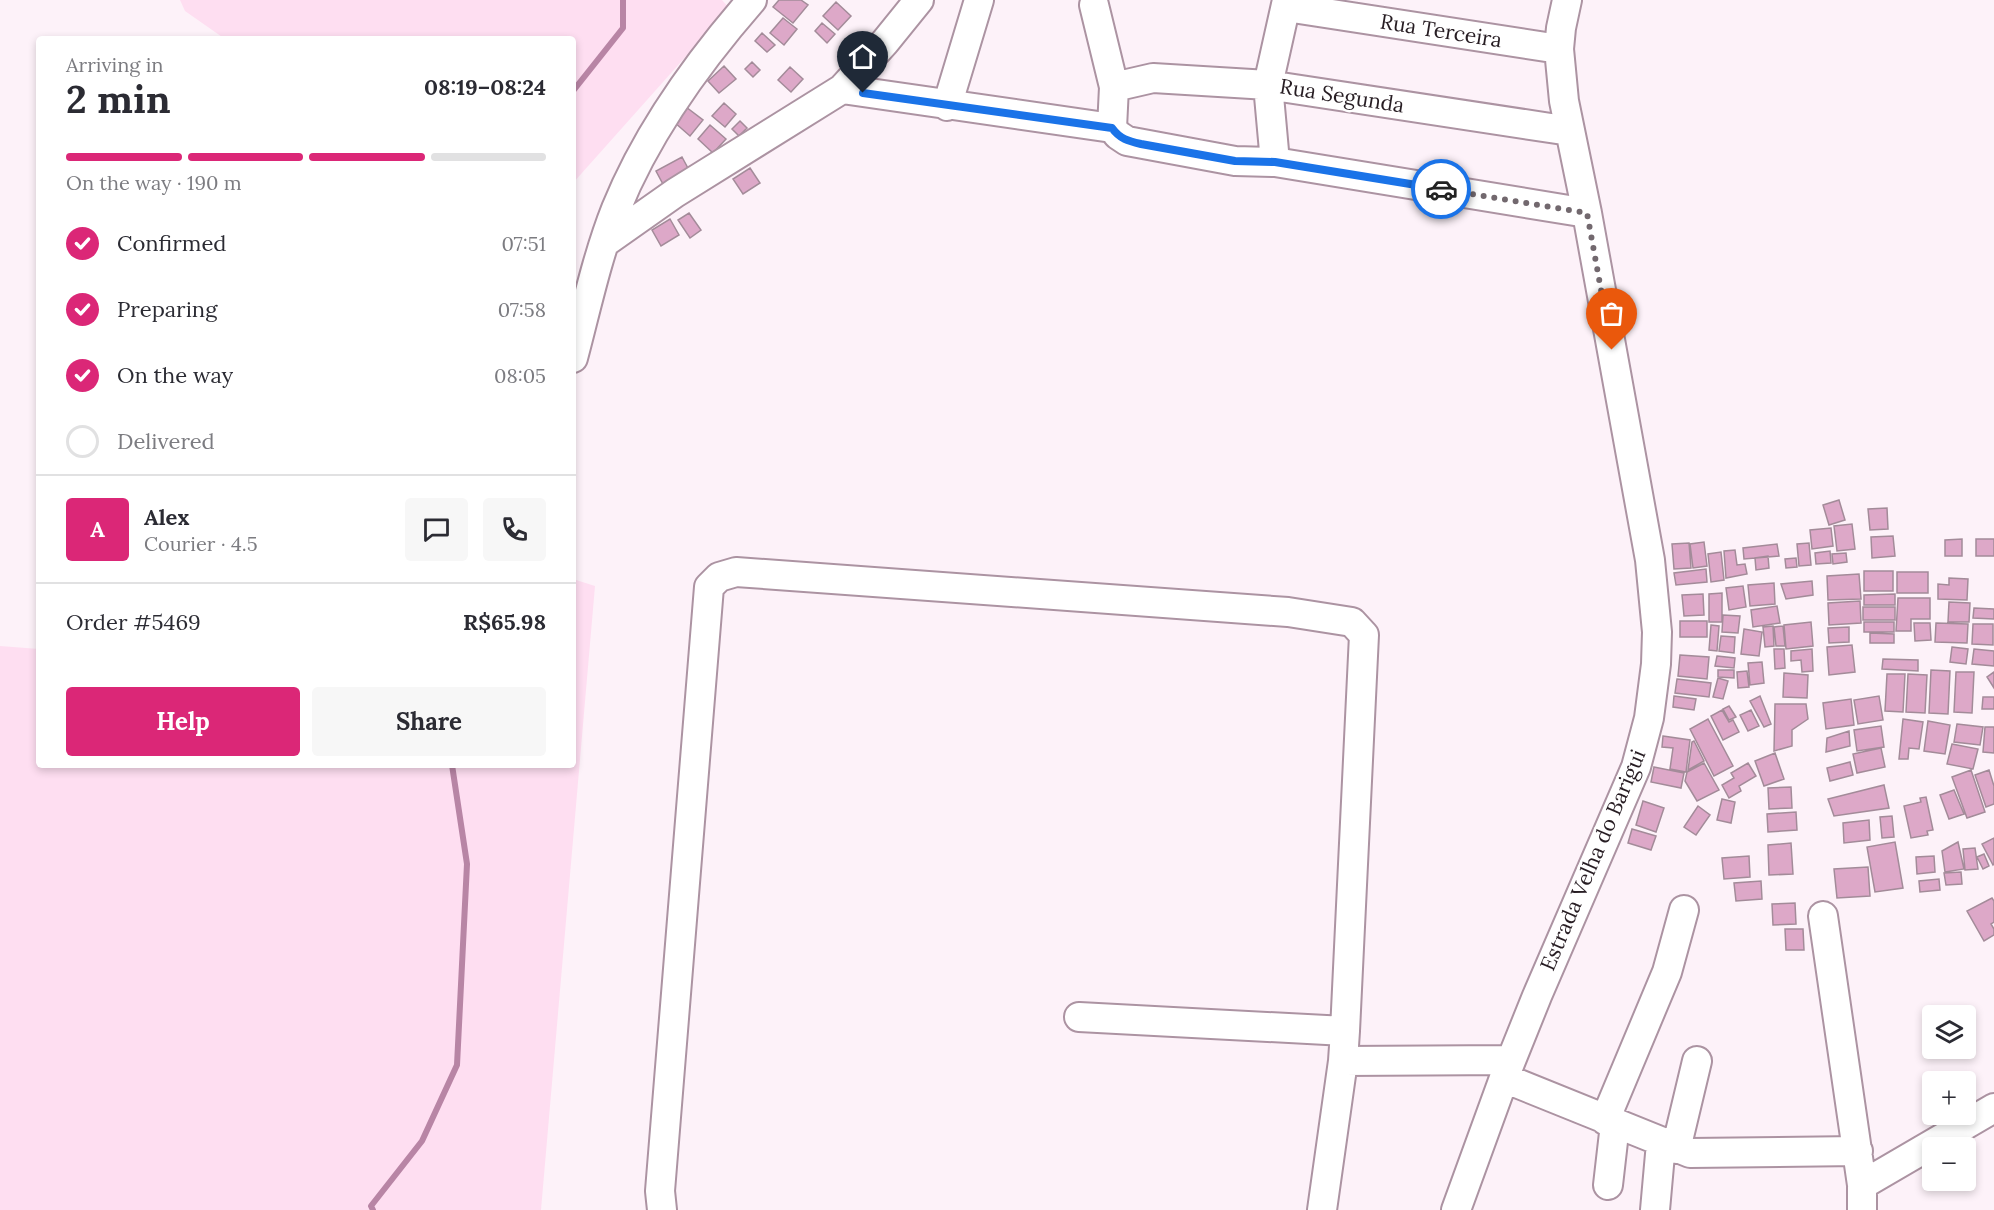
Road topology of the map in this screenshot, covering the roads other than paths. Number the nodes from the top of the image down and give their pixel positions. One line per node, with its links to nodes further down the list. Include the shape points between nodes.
1 (752, 0): 16 (street, via 672,103 626,184)
2 (919, 0): 10 (street)
3 (979, 0): 11 (street)
4 (1567, 0): 7 (street, Estrada Velha do Barigui)
5 (1287, 3): 7 (street, Rua Terceira); 8 (street)
6 (1094, 5): 9 (street)
7 (1559, 50): 13 (street, Estrada Velha do Barigui)
8 (1268, 85): 9 (street, Rua Segunda, via 1153,78); 13 (street, Rua Segunda); 14 (street)
9 (1114, 87): 12 (street)
10 (842, 89): 11 (street); 16 (street, via 675,193)
11 (947, 106): 12 (street)
12 (1112, 128): 14 (street, via 1128,141 1141,144 1235,161)
13 (1570, 131): 15 (street, Estrada Velha do Barigui)
14 (1275, 162): 15 (street)
15 (1587, 213): 24 (street, Estrada Velha do Barigui, via 1653,584 1656,664 1649,718 1636,767)
16 (604, 243): 17 (street)
17 (576, 347)
18 (1684, 910): 26 (street, via 1666,972)
19 (1822, 916): 28 (street)
20 (1079, 1017): 21 (street)
21 (1345, 1031): 22 (street); 31 (street, via 1364,635 1352,622 1288,612 736,572 719,577 708,586 660,1191)
22 (1343, 1061): 24 (street); 32 (street)
23 (1696, 1061): 27 (street)
24 (1507, 1069): 26 (street); 33 (street, Estrada Velha do Barigui)
25 (1994, 1108): 30 (street)
26 (1610, 1122): 27 (street); 29 (street)
27 (1669, 1146): 28 (street, via 1705,1154); 34 (street)
28 (1858, 1151): 30 (street)
29 (1608, 1185)
30 (1862, 1198)
31 (662, 1210)
32 (1322, 1210)
33 (1456, 1210)
34 (1655, 1210)

